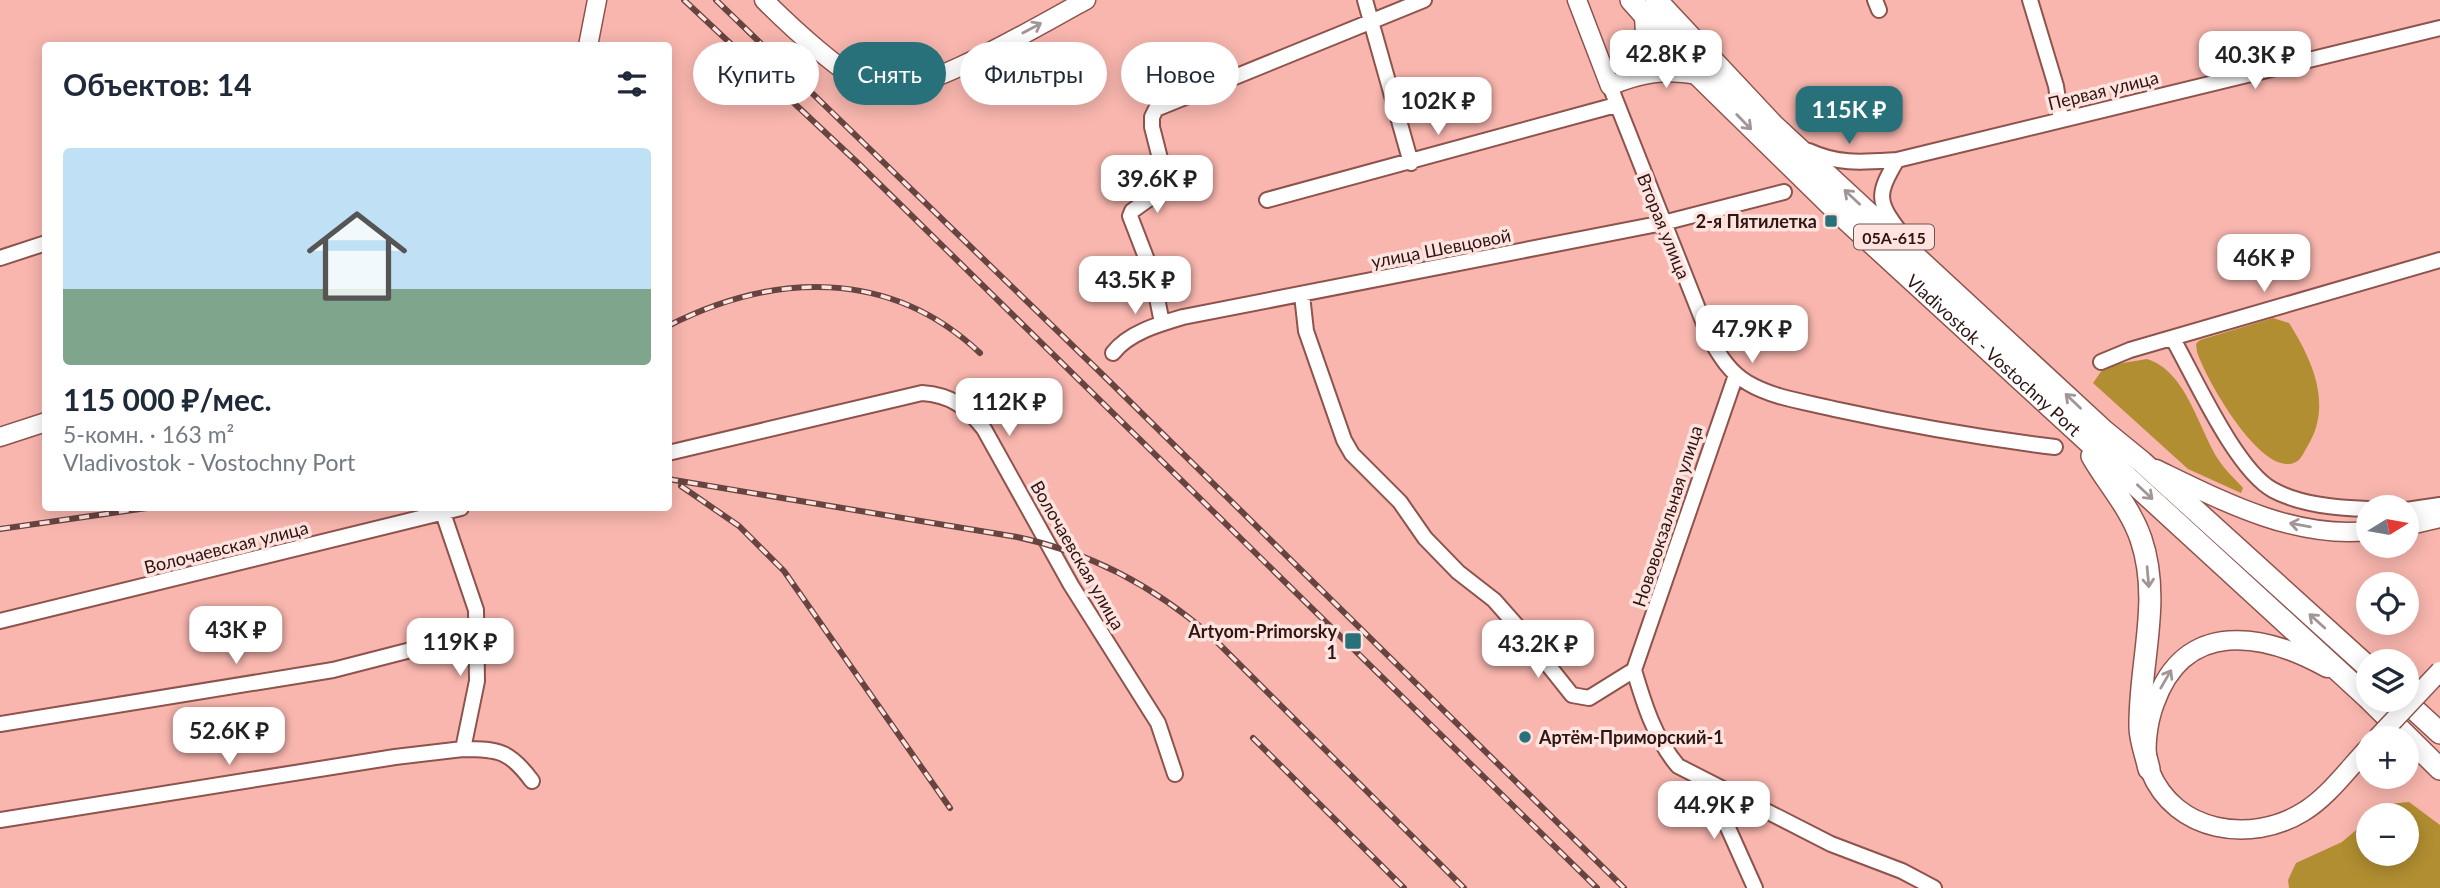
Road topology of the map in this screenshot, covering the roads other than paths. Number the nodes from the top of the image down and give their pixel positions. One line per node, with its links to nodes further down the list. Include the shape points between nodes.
1 (597, 0): 11 (main road)
2 (764, 0): 3 (main road, one-way to 3, via 841,66 886,90 924,83)
3 (1086, 0)
4 (1365, 0): 9 (street)
5 (1424, 0): 9 (street)
6 (1577, 0): 14 (main road, Вторая улица)
7 (2030, 0): 16 (street, via 2056,86)
8 (1644, 5): 12 (main road, via 1646,52); 13 (highway, Vladivostok - Vostochny Port / 05А-615); 17 (highway, Vladivostok - Vostochny Port / 05А-615)
9 (1372, 21): 19 (street); 28 (street, via 1156,108 1152,127 1167,186 1130,216 1152,274)
10 (2440, 28): 16 (street, Первая улица)
11 (589, 42)
12 (1635, 75): 13 (main road, via 1665,70); 14 (main road)
13 (1698, 75): 34 (highway, Vladivostok - Vostochny Port / 05А-615, one-way to 34, via 1839,213)
14 (1610, 86): 15 (street, Вторая улица)
15 (1616, 105): 19 (street); 22 (street, Вторая улица)
16 (2061, 120): 18 (street, Первая улица)
17 (1799, 147): 18 (street, Первая улица, via 1830,161); 26 (highway, Vladivostok - Vostochny Port / 05А-615, one-way to 17)
18 (1896, 160): 26 (street, via 1882,185 1881,203)
19 (1411, 163): 21 (street)
20 (1784, 192): 22 (street, улица Шевцовой)
21 (1267, 200)
22 (1663, 223): 27 (street, улица Шевцовой); 32 (street, Вторая улица, via 1710,339)
23 (42, 244): 24 (street)
24 (0, 258)
25 (2440, 260): 29 (street)
26 (1925, 267): 38 (highway, Vladivostok - Vostochny Port / 05А-615, one-way to 26)
27 (1302, 295): 28 (street, улица Шевцовой); 50 (street, via 1306,331 1344,440 1400,502 1425,538 1494,600 1572,695 1589,698)
28 (1162, 323): 30 (street, улица Шевцовой, via 1121,343)
29 (2173, 339): 31 (street); 40 (street, via 2233,447 2272,490 2308,502)
30 (1113, 353)
31 (2101, 362)
32 (1736, 375): 36 (street, Вторая улица, via 1788,398 1893,422); 50 (street, Нововокзальная улица)
33 (42, 423): 35 (main road)
34 (2077, 430): 52 (highway, Vladivostok - Vostochny Port / 05А-615, one-way to 52); 61 (highway, one-way to 61, via 2127,508 2146,561 2150,620 2140,729)
35 (0, 438)
36 (2055, 447)
37 (672, 452): 63 (street, Волочаевская улица, via 922,393 956,401 984,429 1071,585 1158,723)
38 (2142, 462): 46 (main road, one-way to 38, via 2270,519); 49 (highway, Vladivostok - Vostochny Port / 05А-615, one-way to 38)
39 (2440, 505): 41 (street)
40 (2356, 508)
41 (2419, 508)
42 (450, 511): 43 (street, Волочаевская улица)
43 (443, 513): 47 (street, Волочаевская улица); 48 (street, via 476,610)
44 (2440, 518): 45 (main road)
45 (2419, 523)
46 (2356, 532)
47 (0, 621)
48 (477, 634): 56 (street, via 333,670); 59 (street, via 477,681)
49 (2356, 656)
50 (1634, 670): 65 (street, via 1665,751 1678,766)
51 (2440, 671): 57 (main road, bridge)
52 (2349, 679): 53 (highway, Vladivostok - Vostochny Port / 05А-615); 61 (main road, one-way to 52, via 2148,728 2159,691 2173,667 2192,652 2222,640 2249,639 2292,649)
53 (2356, 686)
54 (2382, 712): 62 (highway, Vladivostok - Vostochny Port / 05А-615)
55 (2417, 712): 58 (highway)
56 (0, 723)
57 (2388, 726)
58 (2440, 733)
59 (463, 749): 64 (street, via 499,750 510,755); 66 (street)
60 (2356, 760): 61 (main road, via 2305,811 2244,832 2220,829 2181,811)
61 (2149, 769)
62 (2440, 769)
63 (1175, 774)
64 (532, 781)
65 (1707, 781): 67 (street); 68 (street, via 1831,844)
66 (0, 820)
67 (1755, 888)
68 (1934, 888)

